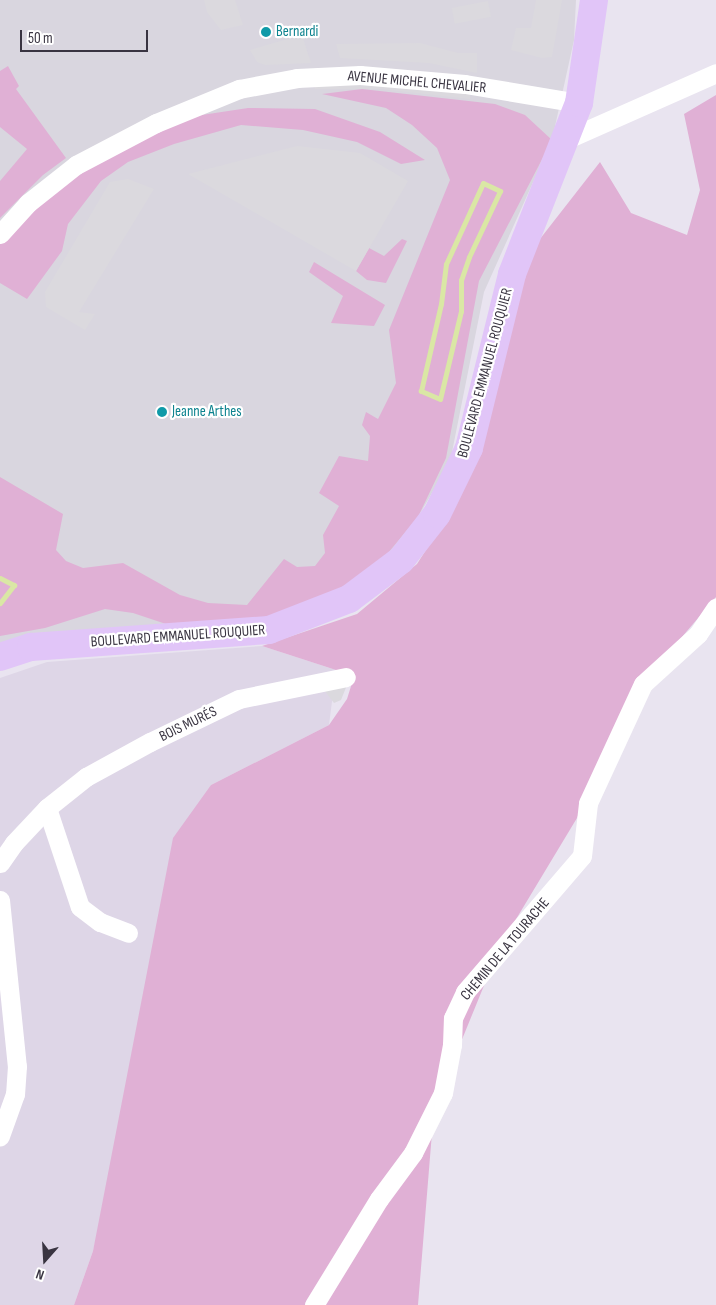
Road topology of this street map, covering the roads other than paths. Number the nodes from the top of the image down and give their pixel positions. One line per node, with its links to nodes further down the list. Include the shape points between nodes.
1 (594, 0): 3 (street, BOULEVARD EMMANUEL ROUQUIER)
2 (716, 73): 4 (street)
3 (578, 103): 4 (street, BOULEVARD EMMANUEL ROUQUIER); 5 (street, AVENUE MICHEL CHEVALIER, via 465,84 360,75 297,78 239,89 156,123 76,165 28,203)
4 (565, 140): 7 (street, BOULEVARD EMMANUEL ROUQUIER, via 512,274 469,448 437,514 401,560 349,599 269,630 31,647)
5 (0, 234)
6 (716, 608): 14 (street, CHEMIN DE LA TOURACHE, via 698,634 643,684 588,803 582,856 465,992 453,1018 444,1092 413,1152 379,1199)
7 (0, 657)
8 (346, 677): 9 (street, BOIS MURÉS, via 239,699 86,777)
9 (47, 808): 10 (street, BOIS MURÉS, via 14,843); 12 (street, via 80,907 100,922)
10 (0, 864)
11 (0, 900): 13 (street, via 17,1066 15,1094)
12 (128, 933)
13 (0, 1136)
14 (314, 1305)

